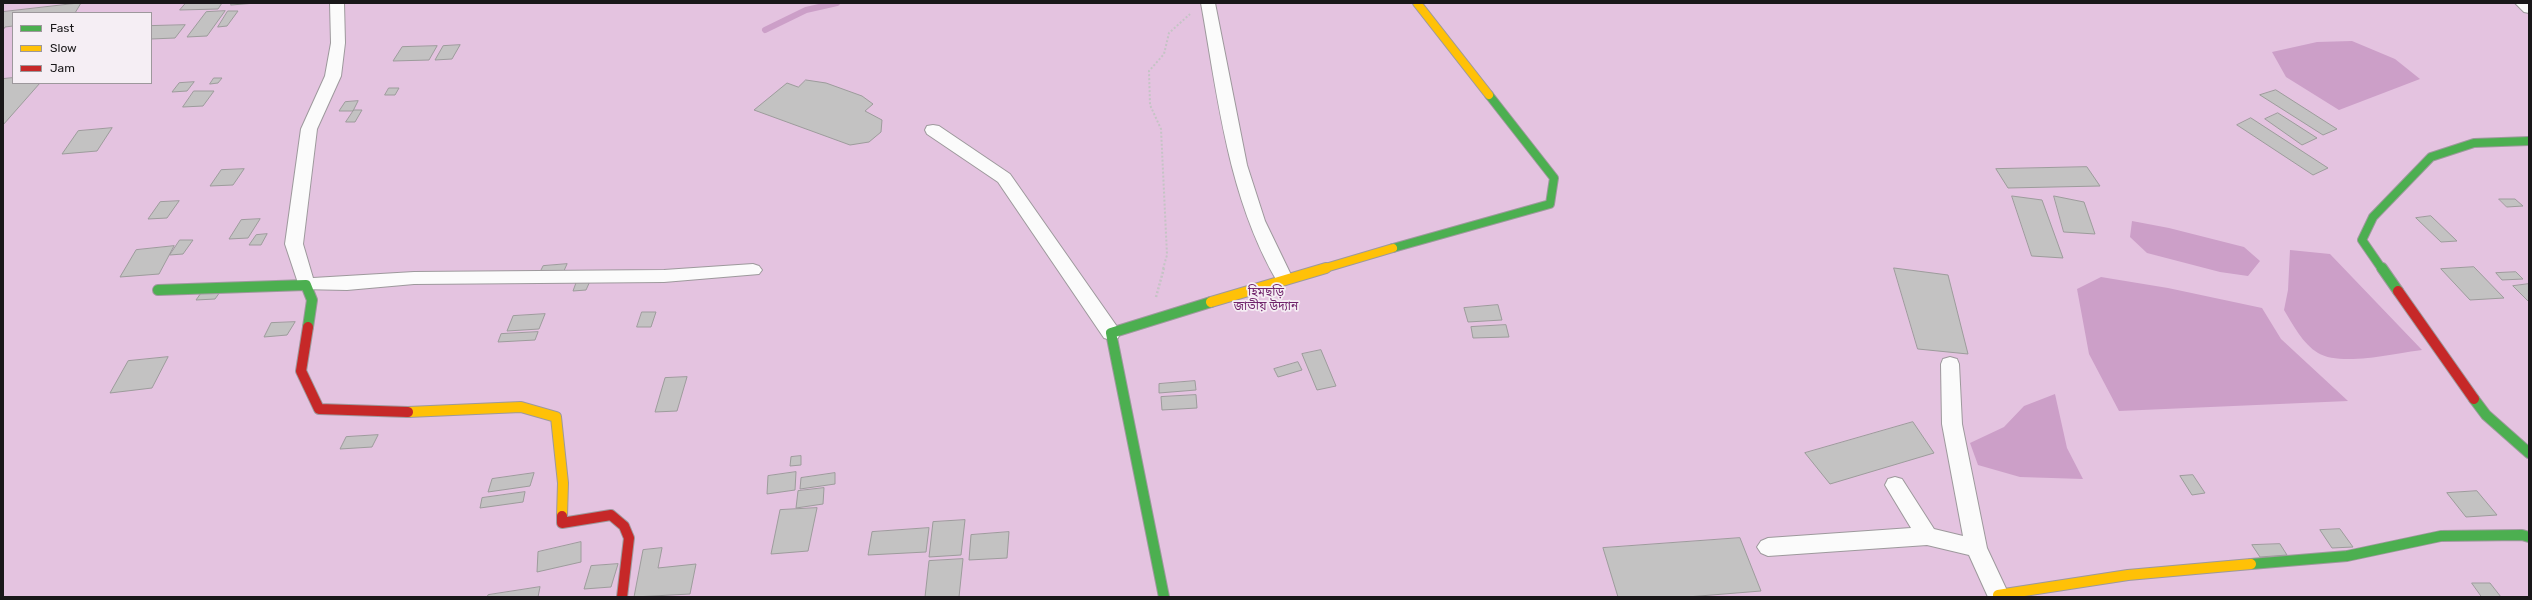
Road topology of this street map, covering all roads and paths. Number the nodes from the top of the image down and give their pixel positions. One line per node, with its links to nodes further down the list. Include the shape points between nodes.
1 (337, 3): 11 (street, via 338,43 333,76 309,129 294,244)
2 (1208, 3): 10 (street, via 1239,165 1256,221)
3 (1417, 3): 10 (street, via 1554,178 1550,204)
4 (2522, 3): 5 (street)
5 (2529, 9)
6 (1191, 13): 13 (path, via 1169,33 1164,54 1149,71 1150,105 1161,129 1167,255)
7 (933, 130): 14 (street, via 1004,178)
8 (2529, 141): 16 (street, via 2474,144 2432,157 2373,217 2362,240 2486,415)
9 (753, 270): 11 (street, via 664,276 414,278)
10 (1284, 279): 13 (street)
11 (306, 285): 12 (street); 23 (street, via 312,300 301,371 318,409 390,413 521,407 556,417 563,483 562,523 611,515 624,526 629,538)
12 (158, 290)
13 (1150, 321): 14 (street)
14 (1111, 333): 24 (street)
15 (1950, 364): 21 (street, via 1952,424)
16 (2529, 453)
17 (1895, 485): 18 (street)
18 (1927, 536): 20 (street); 21 (street)
19 (2529, 537): 22 (street, via 2441,536 2347,556 2128,575)
20 (1768, 547)
21 (1976, 548): 22 (street)
22 (1999, 596)
23 (622, 597)
24 (1164, 597)

